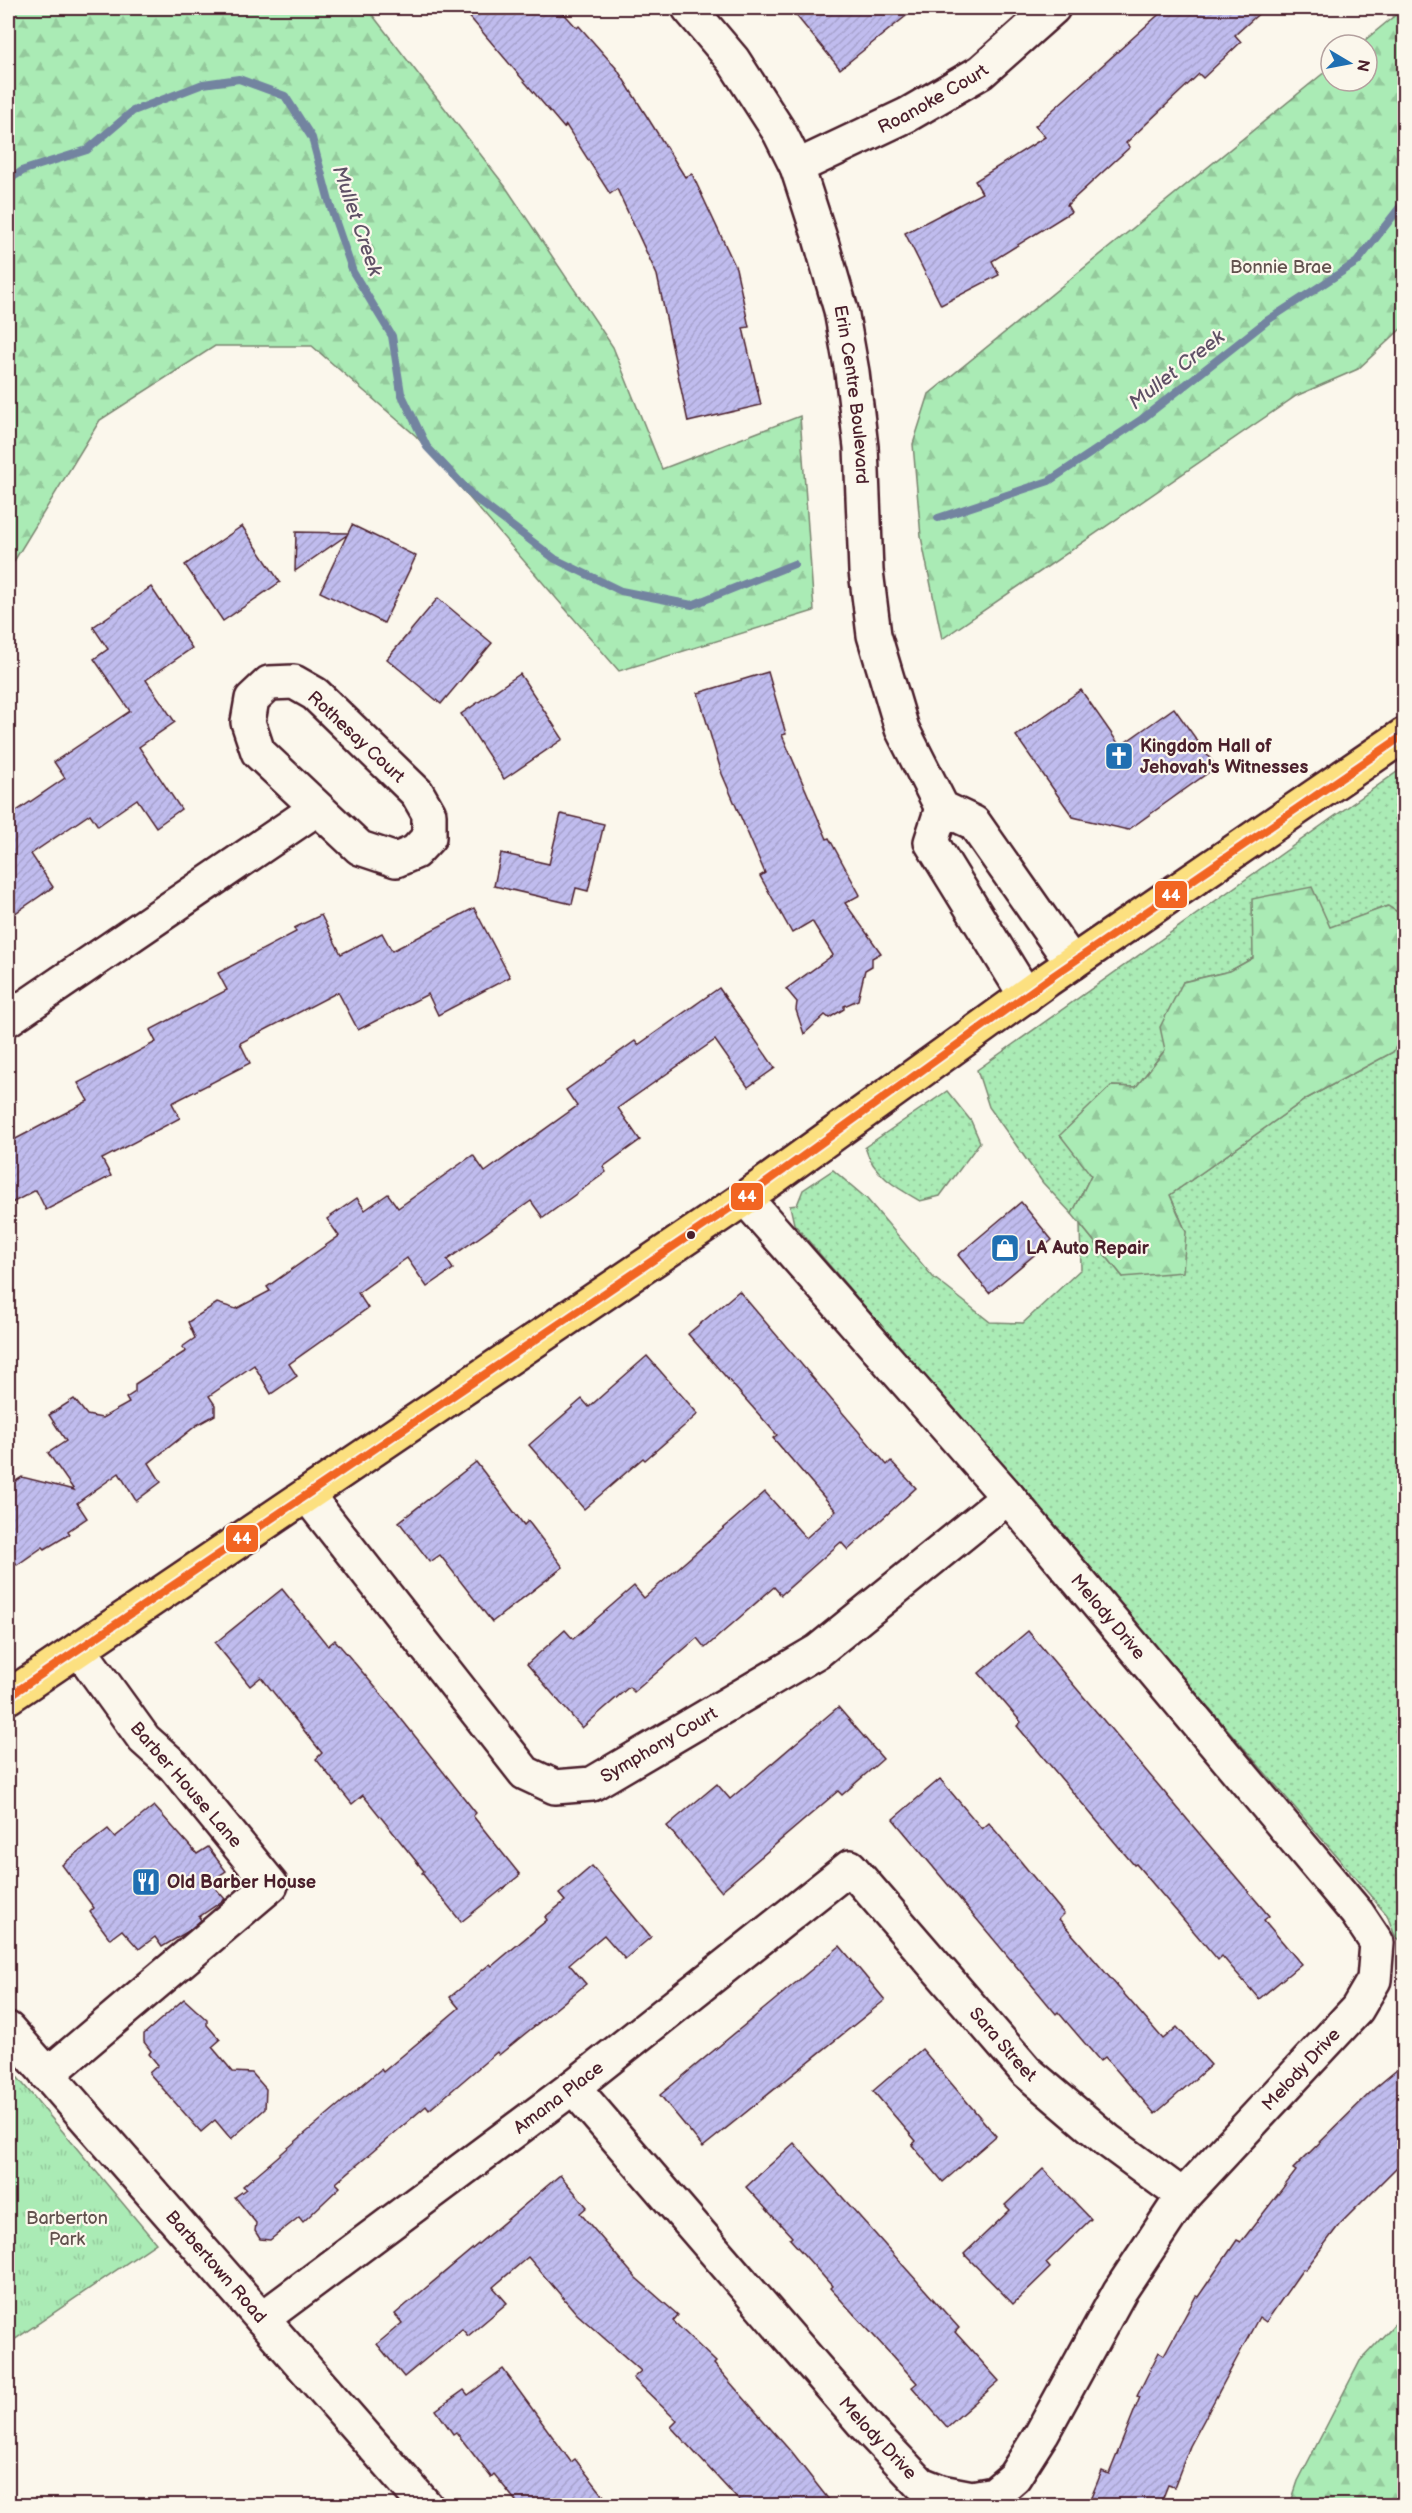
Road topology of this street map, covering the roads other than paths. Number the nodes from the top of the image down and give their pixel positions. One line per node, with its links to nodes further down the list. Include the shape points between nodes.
1 (689, 8): 3 (street, Erin Centre Boulevard, via 733,60)
2 (1053, 8): 3 (street, Roanoke Court, via 981,72 907,115)
3 (797, 167): 5 (street, Erin Centre Boulevard, via 841,310 852,372 874,635 903,729)
4 (1404, 735): 7 (main road)
5 (942, 808): 7 (street, via 974,823); 8 (street, via 931,842)
6 (316, 809): 6 (street, Rothesay Court, via 360,848 396,860 415,852 429,837 429,814 417,794 315,694 294,682 269,683 252,699 248,722 258,752); 9 (street)
7 (1072, 963): 8 (main road)
8 (1026, 996): 10 (main road)
9 (8, 1019)
10 (745, 1198): 11 (main road); 12 (street, Melody Drive)
11 (307, 1495): 12 (street, Symphony Court, via 525,1773 555,1787 592,1784 818,1651); 13 (main road)
12 (1008, 1497): 19 (street, Melody Drive, via 1357,1913 1377,1943 1374,1980 1357,2009)
13 (79, 1649): 14 (main road); 17 (street, Barber House Lane, via 144,1739 174,1766 271,1885)
14 (8, 1697)
15 (850, 1868): 18 (street, Amana Place); 19 (street, Sara Street, via 1026,2071 1107,2140)
16 (8, 2029): 17 (street, Barbertown Road)
17 (48, 2075): 20 (street, Barbertown Road)
18 (573, 2087): 19 (street, Melody Drive, via 863,2423 921,2484 972,2498 994,2494 1014,2477 1120,2291); 20 (street, Amana Place)
19 (1183, 2196)
20 (262, 2319): 21 (street, Barbertown Road)
21 (426, 2505)

